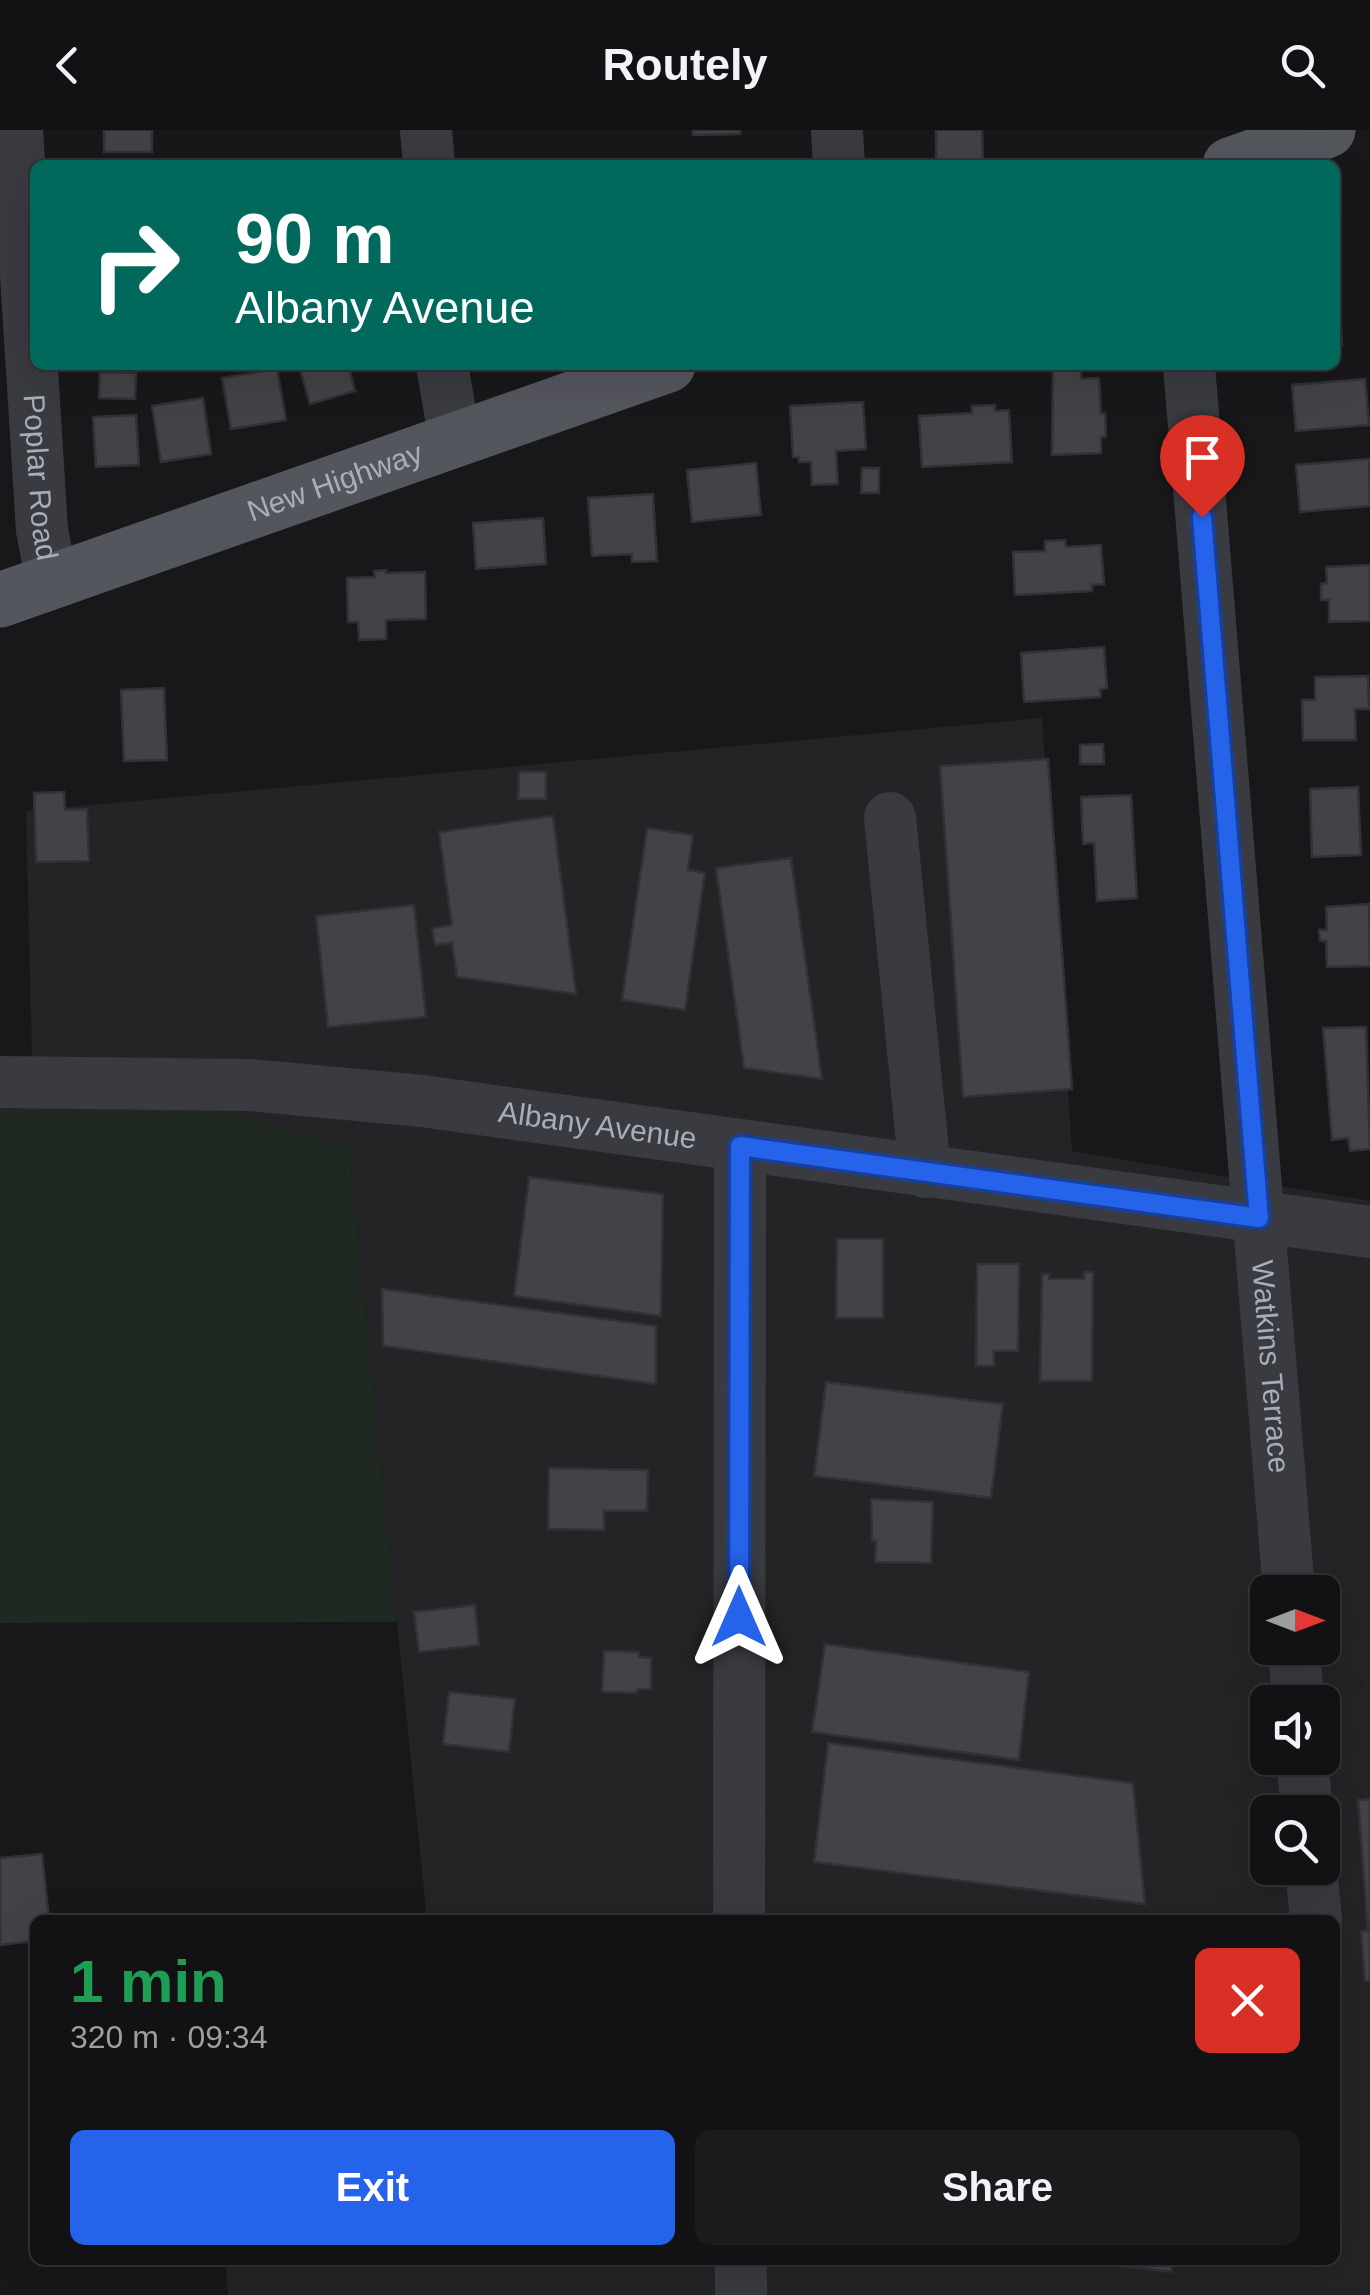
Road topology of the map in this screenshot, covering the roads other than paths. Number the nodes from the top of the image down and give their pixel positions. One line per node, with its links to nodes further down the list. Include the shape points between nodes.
1 (17, 130): 8 (street, Poplar Road)
2 (426, 130): 6 (street)
3 (837, 130): 7 (street)
4 (1328, 130): 5 (main road)
5 (1243, 151)
6 (428, 160)
7 (839, 160)
8 (30, 338)
9 (32, 370): 14 (street, Poplar Road, via 42,530)
10 (443, 370): 13 (street)
11 (654, 370): 13 (main road, New Highway)
12 (1189, 370): 20 (street, Watkins Terrace)
13 (455, 440): 14 (main road, New Highway)
14 (52, 582): 15 (main road, New Highway)
15 (0, 600)
16 (890, 818): 19 (street)
17 (0, 1082): 18 (street, Albany Avenue, via 266,1086)
18 (740, 1146): 19 (street, Albany Avenue); 24 (street)
19 (925, 1172): 20 (street, Albany Avenue)
20 (1259, 1218): 21 (street, Albany Avenue); 22 (street, Watkins Terrace)
21 (1370, 1232)
22 (1288, 1575)
23 (1313, 1885): 25 (street)
24 (738, 1915)
25 (1316, 1915)
26 (741, 2265): 27 (street)
27 (741, 2295)

